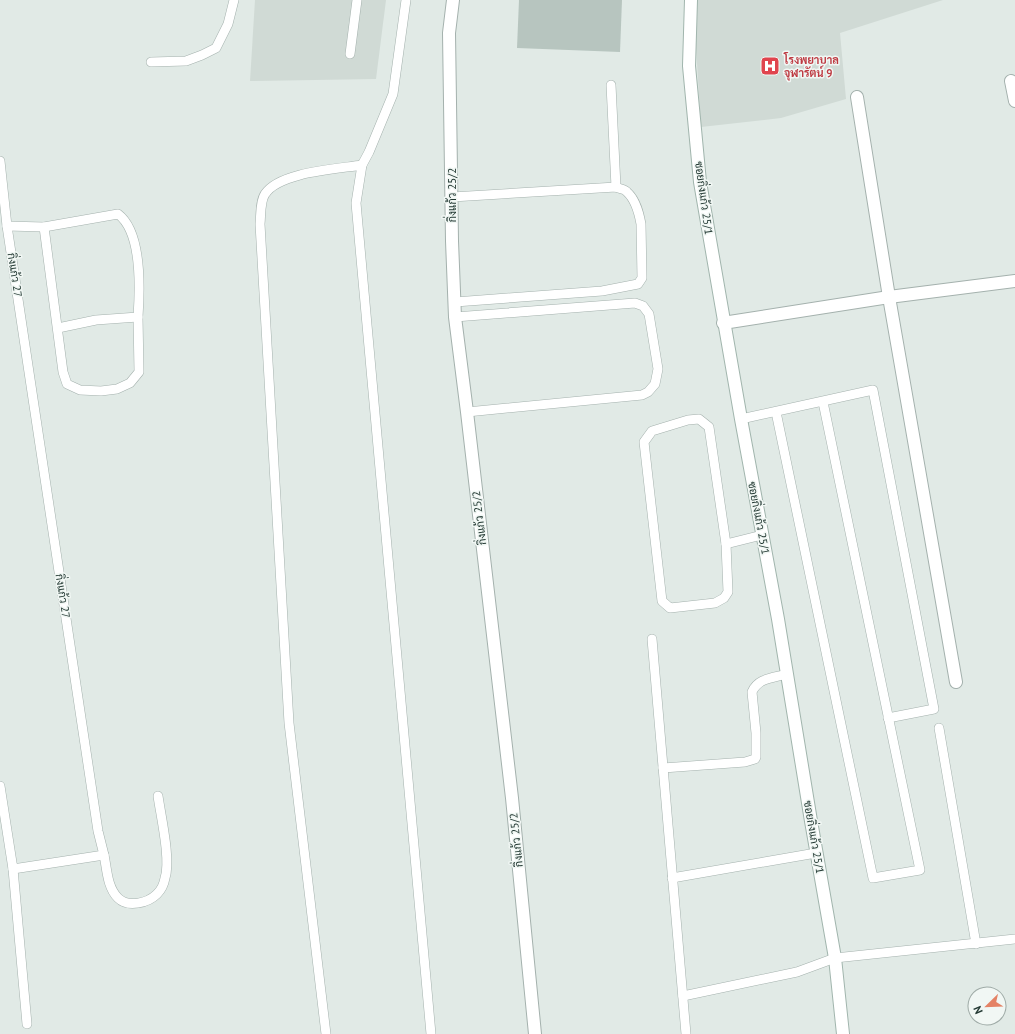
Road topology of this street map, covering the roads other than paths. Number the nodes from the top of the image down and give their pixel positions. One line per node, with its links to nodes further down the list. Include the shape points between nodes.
1 (234, 0): 7 (lane, via 228,24 216,48 186,61)
2 (357, 0): 6 (lane)
3 (406, 0): 13 (lane, via 393,94)
4 (453, 0): 15 (street, กิ่งแก้ว 25/2, via 449,33)
5 (691, 0): 23 (street, ซอยกิ่งแก้ว 25/1, via 689,66 700,182)
6 (350, 54)
7 (151, 62)
8 (1011, 81): 11 (street)
9 (610, 84): 14 (lane)
10 (857, 97): 19 (street)
11 (1015, 101)
12 (0, 162): 16 (lane, กิ่งแก้ว 27)
13 (362, 165): 48 (lane, via 289,177 273,185 264,194 260,224 289,723); 49 (lane, via 356,203)
14 (616, 187): 15 (lane); 20 (lane, via 627,191 635,202 640,217 642,278 638,284 602,291)
15 (452, 197): 20 (street, กิ่งแก้ว 25/2)
16 (8, 226): 17 (lane); 40 (lane, กิ่งแก้ว 27, via 98,831)
17 (44, 227): 21 (lane, via 118,214 123,218 132,234 137,258 140,288); 24 (lane)
18 (1015, 281): 19 (street)
19 (889, 297): 23 (street); 33 (street)
20 (454, 302): 22 (street, กิ่งแก้ว 25/2)
21 (138, 317): 24 (lane, via 96,320); 24 (lane, via 139,372 130,383 118,389 80,390 67,384 63,372)
22 (455, 317): 26 (street, กิ่งแก้ว 25/2); 26 (lane, via 635,303 643,306 649,314 658,369 655,384 648,392 642,394)
23 (724, 323): 28 (street, ซอยกิ่งแก้ว 25/1)
24 (58, 328)
25 (823, 402): 27 (lane); 34 (lane); 34 (lane, via 873,390 934,709)
26 (467, 412): 50 (street, กิ่งแก้ว 25/2, via 512,798)
27 (776, 412): 28 (lane); 34 (lane, via 873,878 920,870)
28 (740, 419): 29 (street, ซอยกิ่งแก้ว 25/1)
29 (762, 535): 30 (lane); 32 (street, ซอยกิ่งแก้ว 25/1)
30 (726, 544): 30 (lane, via 709,427 699,420 688,420 652,432 644,442 644,451 662,601 670,608 715,603 724,598 728,592)
31 (652, 639): 36 (lane)
32 (787, 674): 36 (lane, via 761,681 754,686 752,692 756,733 755,759 745,762); 39 (street, ซอยกิ่งแก้ว 25/1)
33 (956, 682)
34 (888, 718)
35 (939, 728): 44 (lane)
36 (663, 768): 42 (lane)
37 (0, 786): 41 (lane)
38 (158, 796): 40 (lane, กิ่งแก้ว 27, via 168,866 161,889 156,895 147,901 137,903 127,903 118,898 110,885)
39 (816, 853): 42 (lane); 45 (street, ซอยกิ่งแก้ว 25/1)
40 (104, 855): 41 (lane)
41 (13, 869): 47 (lane)
42 (672, 878): 46 (lane)
43 (1015, 939): 44 (lane)
44 (976, 944): 45 (lane)
45 (834, 958): 46 (lane, via 797,972); 52 (street, ซอยกิ่งแก้ว 25/1)
46 (683, 996): 51 (lane)
47 (27, 1024)
48 (326, 1034)
49 (431, 1034)
50 (535, 1034)
51 (686, 1034)
52 (843, 1034)

